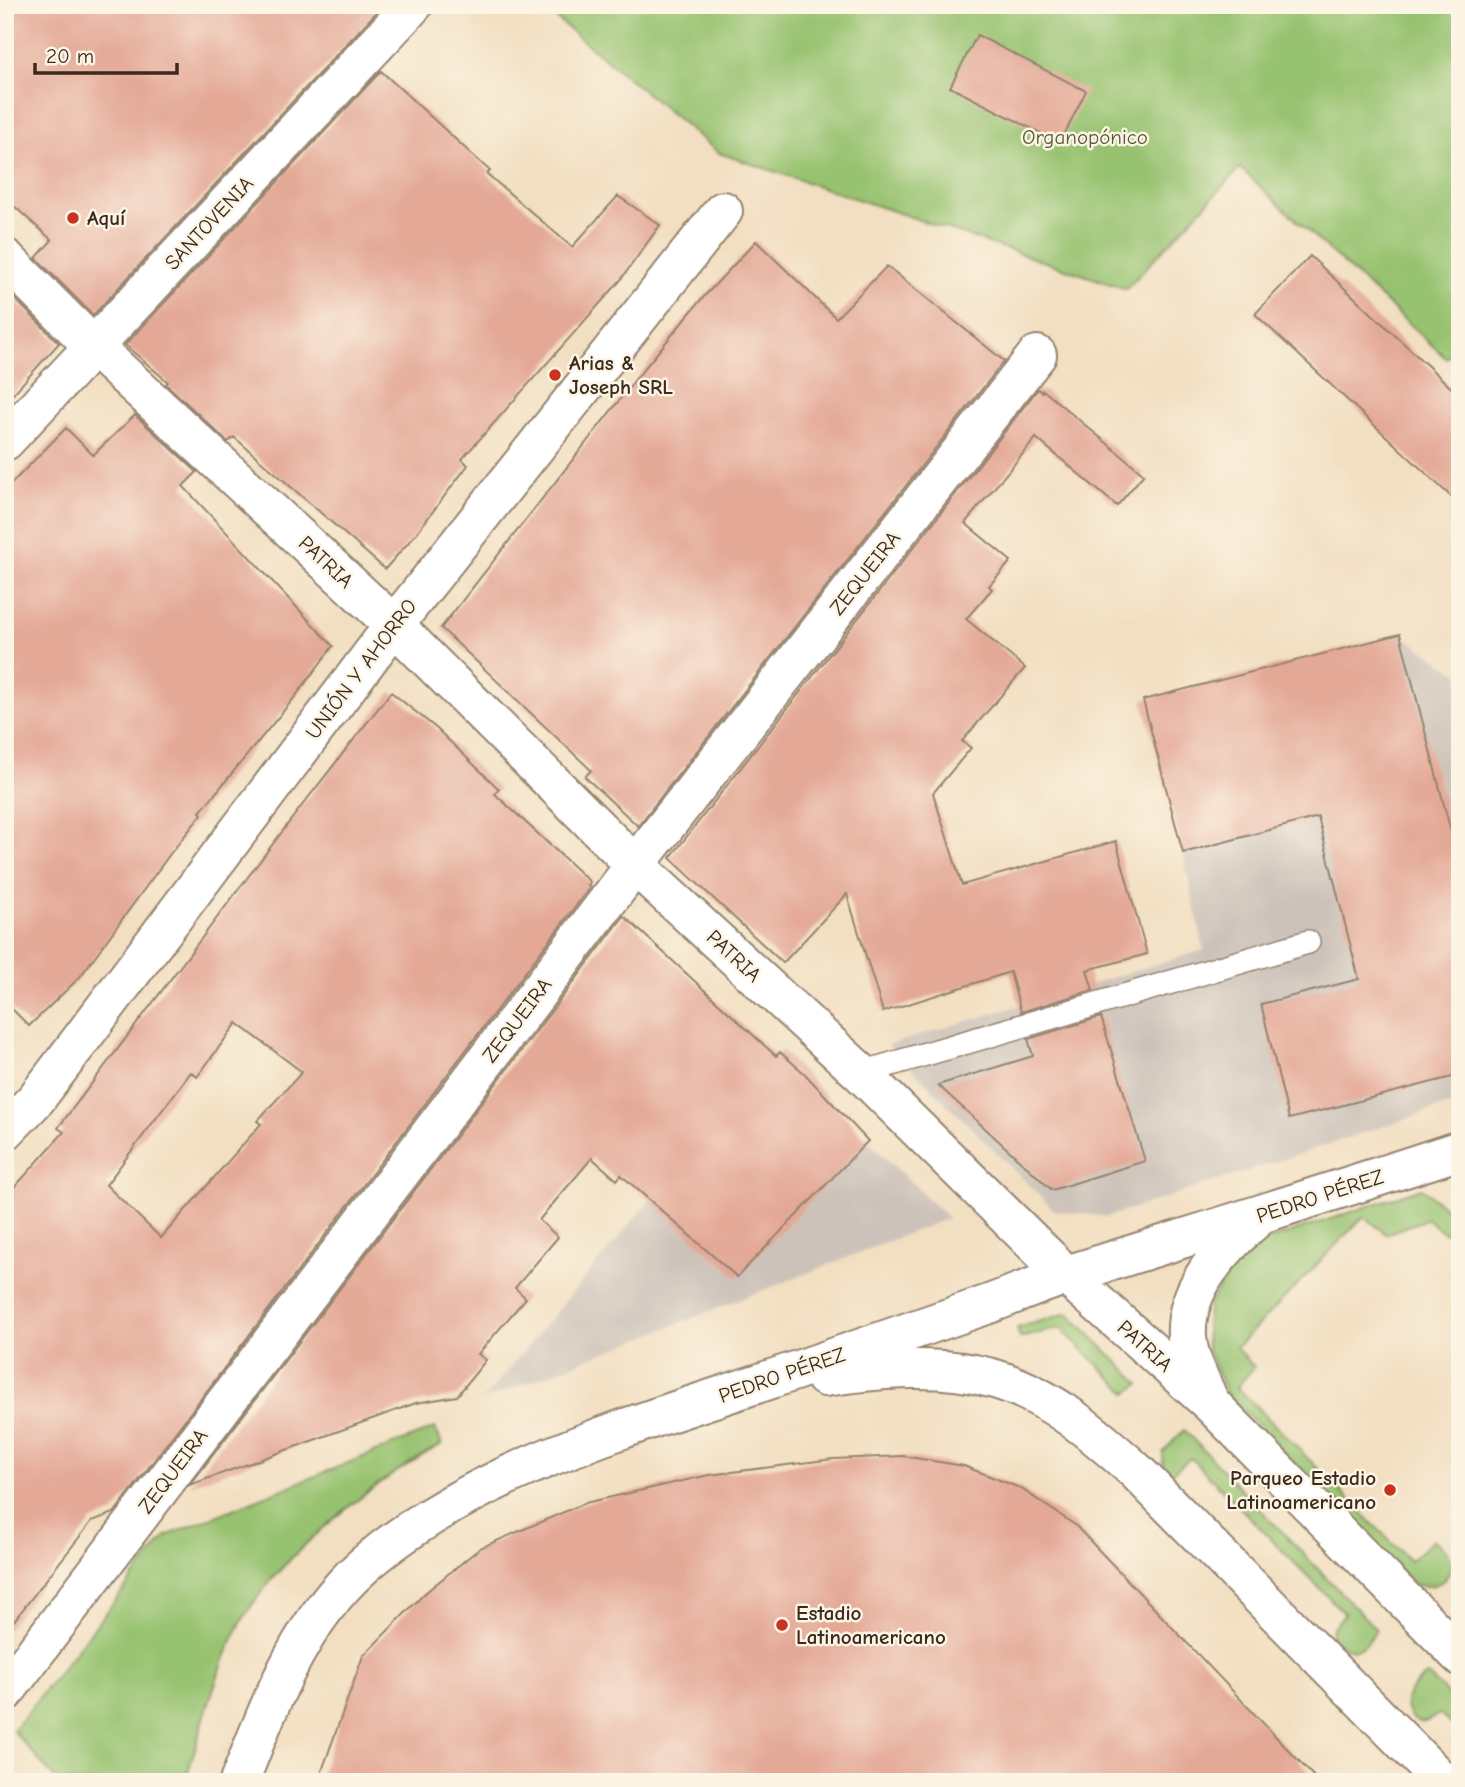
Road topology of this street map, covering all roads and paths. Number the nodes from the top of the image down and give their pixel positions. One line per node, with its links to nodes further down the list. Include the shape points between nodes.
1 (412, 5): 4 (street, SANTOVENIA)
2 (723, 211): 7 (street, UNIÓN Y AHORRO)
3 (5, 258): 4 (street, PATRIA)
4 (94, 347): 6 (street, SANTOVENIA); 7 (street, PATRIA)
5 (1037, 355): 8 (street, ZEQUEIRA)
6 (5, 441)
7 (394, 625): 8 (street, PATRIA); 11 (street, UNIÓN Y AHORRO, via 36,1099)
8 (635, 865): 10 (street, PATRIA); 20 (street, ZEQUEIRA)
9 (1308, 942): 10 (lane)
10 (861, 1073): 14 (street, PATRIA)
11 (5, 1131)
12 (1460, 1150): 13 (street, PEDRO PÉREZ)
13 (1259, 1216): 14 (street, PEDRO PÉREZ); 18 (street, via 1228,1244 1203,1277 1190,1309 1187,1337)
14 (1066, 1275): 15 (street, PEDRO PÉREZ); 18 (street, PATRIA)
15 (992, 1303): 16 (street, PEDRO PÉREZ); 17 (street, via 973,1324 971,1341 980,1355)
16 (743, 1389): 17 (street, via 862,1372 930,1370 984,1376); 21 (street, PEDRO PÉREZ, via 579,1446 499,1480 392,1542 359,1569 299,1645)
17 (1031, 1394): 22 (street, via 1090,1430 1138,1472)
18 (1210, 1404): 19 (street, PATRIA)
19 (1460, 1656)
20 (5, 1692)
21 (239, 1782)
22 (1443, 1782)

